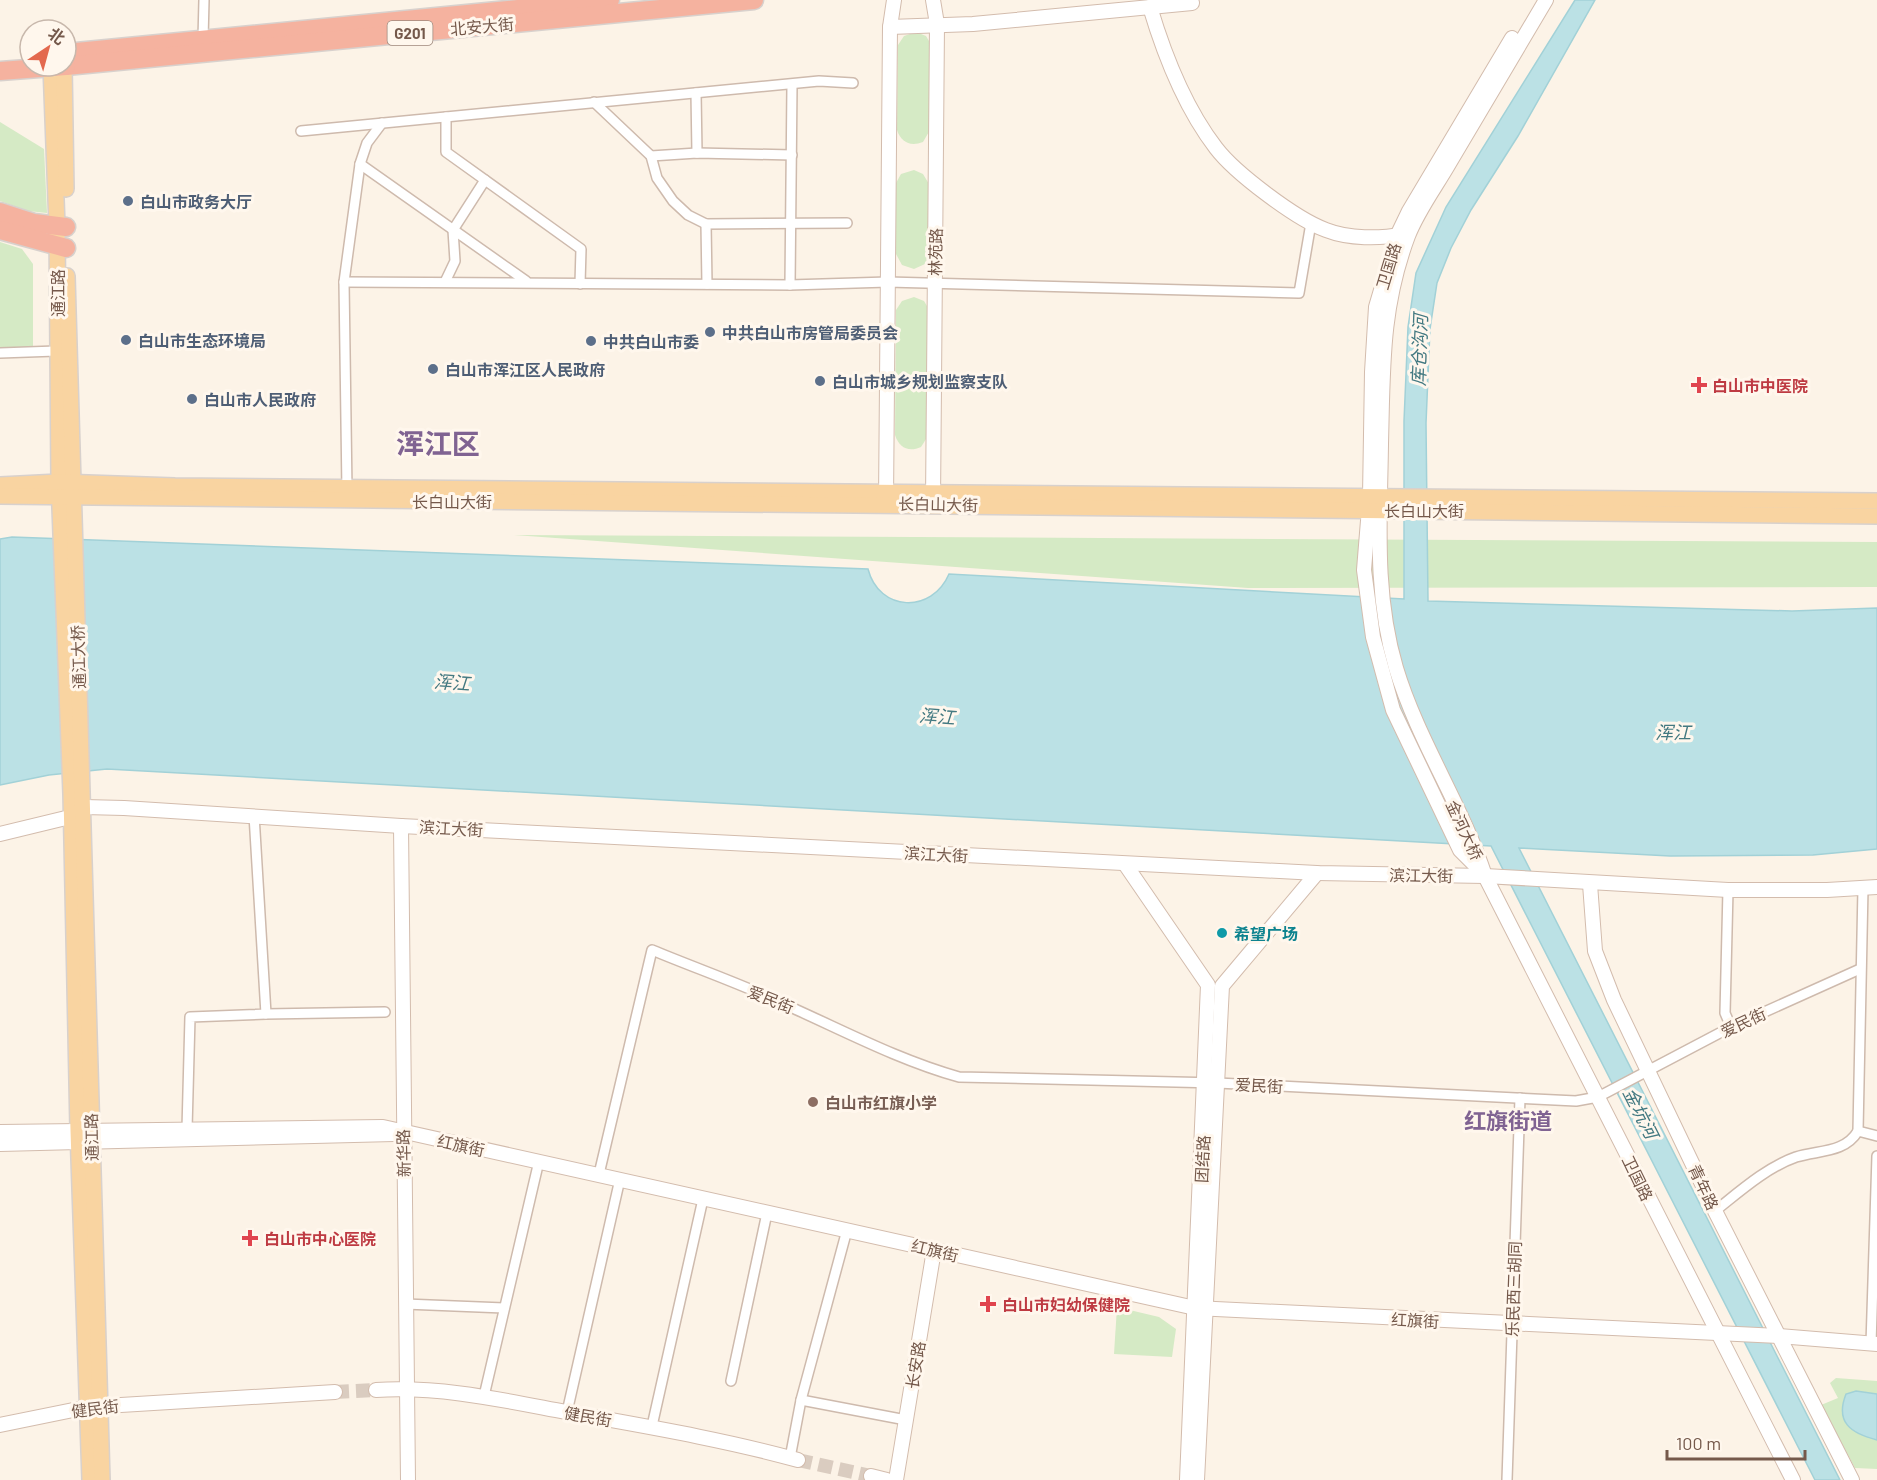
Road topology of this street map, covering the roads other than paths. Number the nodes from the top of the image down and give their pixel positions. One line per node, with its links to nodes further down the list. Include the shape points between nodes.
1 (204, 0): 12 (street)
2 (610, 0): 12 (highway, 北安大街 / G201)
3 (754, 0): 16 (highway, 北安大街 / G201)
4 (894, 0): 11 (street)
5 (933, 0): 10 (street, 林苑路)
6 (1536, 0): 40 (street, 卫国路)
7 (1546, 0): 40 (street, 卫国路)
8 (1192, 3): 9 (street)
9 (1150, 7): 10 (street); 36 (street, via 1162,46 1216,149 1243,175)
10 (937, 24): 11 (street); 48 (street, 林苑路)
11 (890, 27): 45 (street)
12 (203, 39): 13 (highway, 北安大街 / G201)
13 (78, 52)
14 (18, 57): 15 (highway)
15 (0, 59)
16 (78, 64)
17 (18, 70): 18 (highway, 北安大街 / G201)
18 (0, 71)
19 (60, 78): 37 (main road, 通江路)
20 (853, 83): 21 (street, via 819,81)
21 (792, 85): 22 (street); 28 (street)
22 (696, 93): 23 (street); 27 (street)
23 (594, 102): 24 (street); 29 (street)
24 (446, 117): 25 (street); 31 (street, via 446,152)
25 (382, 123): 26 (street); 30 (street, via 367,143)
26 (301, 131)
27 (697, 153): 28 (street); 29 (street)
28 (792, 155): 33 (street)
29 (651, 156): 35 (street, via 657,178 673,201)
30 (360, 164): 39 (street); 43 (street)
31 (486, 180): 39 (street); 46 (street, via 581,249)
32 (0, 212): 37 (highway)
33 (791, 223): 34 (street); 35 (street); 49 (street)
34 (847, 223)
35 (706, 224): 47 (street)
36 (1311, 224): 40 (street, via 1353,236); 48 (street, via 1299,293)
37 (61, 227): 41 (main road, 通江路)
38 (0, 230): 41 (highway)
39 (453, 230): 42 (street); 44 (street, via 455,261)
40 (1403, 234): 59 (street, 卫国路, via 1384,338)
41 (62, 247): 50 (main road, 通江路); 53 (main road, 通江路)
42 (526, 281): 44 (street); 46 (street)
43 (344, 282): 44 (street); 54 (street)
44 (444, 282)
45 (888, 282): 48 (street); 49 (street); 56 (street)
46 (580, 284): 47 (street)
47 (707, 284): 49 (street)
48 (934, 284): 57 (street, 林苑路)
49 (790, 285)
50 (56, 351): 51 (street); 53 (main road, 通江路)
51 (0, 353)
52 (0, 485): 53 (main road, 长白山大街)
53 (65, 489): 54 (main road, 长白山大街, via 120,499); 55 (main road, 长白山大街); 62 (main road, 通江路)
54 (347, 493): 56 (main road, 长白山大街)
55 (0, 496)
56 (886, 497): 57 (main road, 长白山大街)
57 (933, 498): 59 (main road, 长白山大街)
58 (1877, 501): 60 (main road, 长白山大街)
59 (1374, 503): 60 (main road, 长白山大街); 63 (street, 卫国路); 64 (street, 卫国路)
60 (1428, 503): 61 (main road, 长白山大街)
61 (1877, 516)
62 (67, 520): 65 (main road, 通江大桥)
63 (1379, 569): 72 (street, 金河大桥, via 1390,646 1403,690)
64 (1364, 570): 72 (street, 金河大桥, via 1373,637 1393,710 1460,850)
65 (80, 798): 66 (street, 滨江大街); 67 (main road, 通江路); 90 (main road, 通江路)
66 (254, 814): 68 (street, 滨江大街); 79 (street)
67 (70, 817): 69 (street); 90 (main road, 通江路)
68 (401, 826): 70 (street, 滨江大街); 88 (street, 新华路)
69 (0, 834)
70 (1125, 864): 71 (street, 滨江大街); 77 (street)
71 (1317, 873): 72 (street, 滨江大街); 77 (street)
72 (1485, 876): 73 (street, 滨江大街); 83 (street, 卫国路)
73 (1590, 884): 75 (street, 滨江大街); 81 (street, 青年路, via 1592,929 1600,966)
74 (1870, 887): 75 (street, 滨江大街); 76 (street)
75 (1728, 890): 80 (street, via 1725,1013)
76 (1860, 969): 80 (street, 爱民街); 86 (street)
77 (1215, 986): 82 (street, 团结路)
78 (385, 1012): 79 (street)
79 (266, 1014): 85 (street, via 190,1017)
80 (1731, 1027): 81 (street, 爱民街)
81 (1646, 1071): 83 (street, 爱民街); 97 (street, 青年路)
82 (1211, 1083): 84 (street, 爱民街); 94 (street, 爱民街, via 959,1077 931,1069 652,950); 103 (street, 团结路)
83 (1603, 1094): 84 (street, 爱民街, via 1576,1101); 105 (street, 卫国路)
84 (1520, 1098): 104 (street, 乐民西三胡同)
85 (187, 1129): 88 (street, 红旗街, via 383,1127); 90 (street, 红旗街)
86 (1857, 1131): 89 (street); 97 (street, via 1844,1147 1794,1158 1750,1183)
87 (0, 1132): 90 (street, 红旗街)
88 (403, 1132): 90 (street, via 385,1136); 93 (street, 红旗街); 101 (street, 新华路)
89 (1877, 1136)
90 (85, 1137): 91 (street); 114 (main road, 通江路)
91 (0, 1144)
92 (1877, 1156): 107 (street)
93 (539, 1161): 94 (street, 红旗街); 102 (street)
94 (599, 1174): 95 (street, 红旗街)
95 (620, 1179): 96 (street, 红旗街); 115 (street)
96 (704, 1199): 98 (street, 红旗街); 118 (street)
97 (1715, 1211): 106 (street, 青年路)
98 (767, 1213): 99 (street, 红旗街); 108 (street)
99 (848, 1230): 100 (street, 红旗街); 113 (street)
100 (933, 1250): 103 (street, 红旗街); 116 (street, 长安路)
101 (405, 1304): 102 (street); 109 (street, 新华路)
102 (504, 1308): 112 (street)
103 (1200, 1309): 104 (street, 红旗街); 126 (street, 团结路); 127 (street, 团结路)
104 (1512, 1324): 105 (street, 红旗街); 128 (street, 乐民西三胡同)
105 (1724, 1334): 106 (street, 红旗街); 129 (street, 卫国路)
106 (1774, 1337): 107 (street, 红旗街); 130 (street, 青年路)
107 (1874, 1344)
108 (731, 1381)
109 (406, 1388): 110 (street, 健民街); 112 (street, 健民街); 123 (street, 新华路)
110 (376, 1390)
111 (335, 1392): 114 (street, 健民街)
112 (484, 1396): 115 (street, 健民街)
113 (801, 1400): 116 (street); 119 (street)
114 (94, 1406): 117 (street, 健民街); 121 (main road, 通江路); 122 (main road, 通江路)
115 (567, 1412): 118 (street, 健民街)
116 (906, 1420): 125 (street, 长安路)
117 (0, 1425)
118 (652, 1426): 119 (street, 健民街)
119 (794, 1459)
120 (871, 1476): 124 (street)
121 (90, 1480)
122 (102, 1480)
123 (408, 1480)
124 (887, 1480)
125 (896, 1480)
126 (1187, 1480)
127 (1197, 1480)
128 (1507, 1480)
129 (1793, 1480)
130 (1852, 1480)

